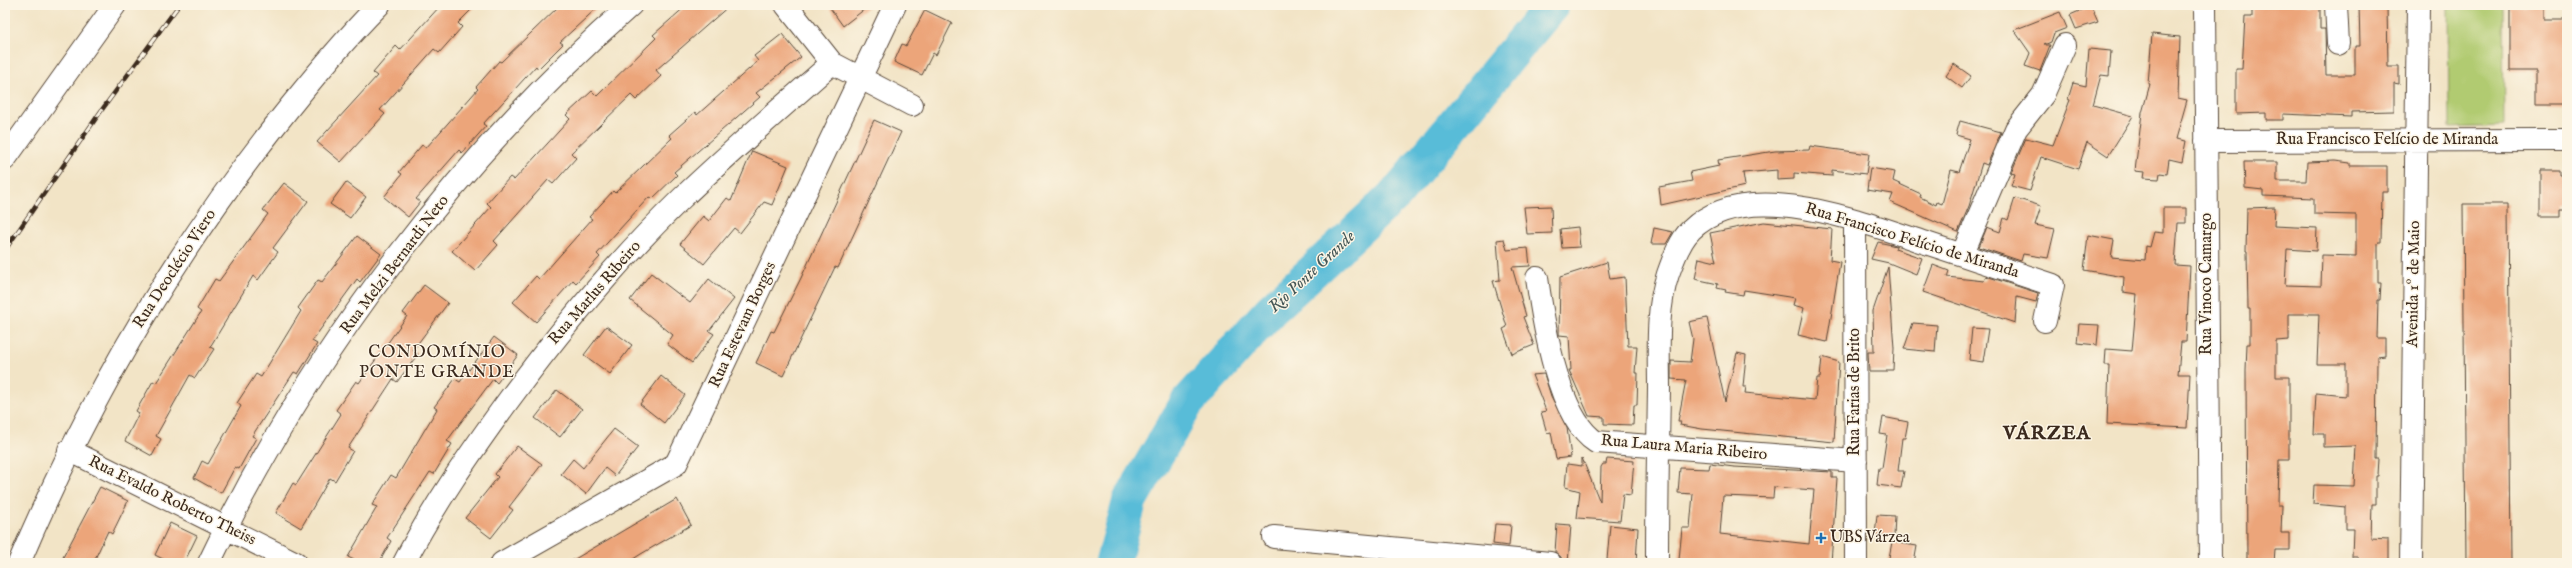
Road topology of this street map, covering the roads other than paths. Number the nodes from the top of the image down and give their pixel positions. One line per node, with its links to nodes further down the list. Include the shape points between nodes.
1 (115, 5): 17 (street)
2 (379, 5): 23 (street, Rua Deoclécio Viero, via 303,90 239,172 145,314)
3 (631, 5): 25 (street, Rua Melzi Bernardi Neto, via 557,75 492,145 431,215 374,288 322,364 269,450)
4 (786, 5): 11 (street)
5 (895, 5): 12 (street, Rua Estevam Borges)
6 (2205, 5): 16 (street, Rua Vinoco Camargo)
7 (2336, 5): 9 (street)
8 (2418, 5): 14 (street, Avenida 1º de Maio)
9 (2338, 44)
10 (2065, 45): 19 (street, via 2043,95 2016,129)
11 (832, 63): 12 (street); 31 (street, Rua Marlus Ribeiro, via 686,194 613,269 546,349 480,440)
12 (860, 78): 13 (street); 32 (street, Rua Estevam Borges, via 676,464)
13 (912, 106)
14 (2416, 140): 15 (street, Rua Francisco Felício de Miranda); 16 (street, Rua Francisco Felício de Miranda); 37 (street, Avenida 1º de Maio)
15 (2567, 140)
16 (2206, 141): 36 (street, Rua Vinoco Camargo)
17 (5, 159)
18 (1855, 220): 19 (street, Rua Francisco Felício de Miranda); 22 (street, Rua Francisco Felício de Miranda, via 1811,208 1758,205 1718,213 1690,230 1682,242 1668,276 1662,304); 24 (street, Rua Farias de Brito)
19 (1962, 255): 21 (street, Rua Francisco Felício de Miranda, via 2053,285)
20 (1537, 278): 22 (street, Rua Laura Maria Ribeiro, via 1554,364 1566,400 1586,436 1596,442)
21 (2045, 321)
22 (1658, 448): 24 (street, Rua Laura Maria Ribeiro); 34 (street)
23 (69, 450): 25 (street, Rua Evaldo Roberto Theiss); 28 (street, Rua Deoclécio Viero)
24 (1856, 461): 35 (street, Rua Farias de Brito)
25 (226, 527): 29 (street, Rua Melzi Bernardi Neto); 30 (street, Rua Evaldo Roberto Theiss)
26 (1274, 537): 27 (street)
27 (1480, 560): 33 (street)
28 (18, 563)
29 (209, 563)
30 (296, 563)
31 (404, 563)
32 (502, 563)
33 (1550, 563)
34 (1657, 563)
35 (1856, 563)
36 (2210, 563)
37 (2411, 563)

